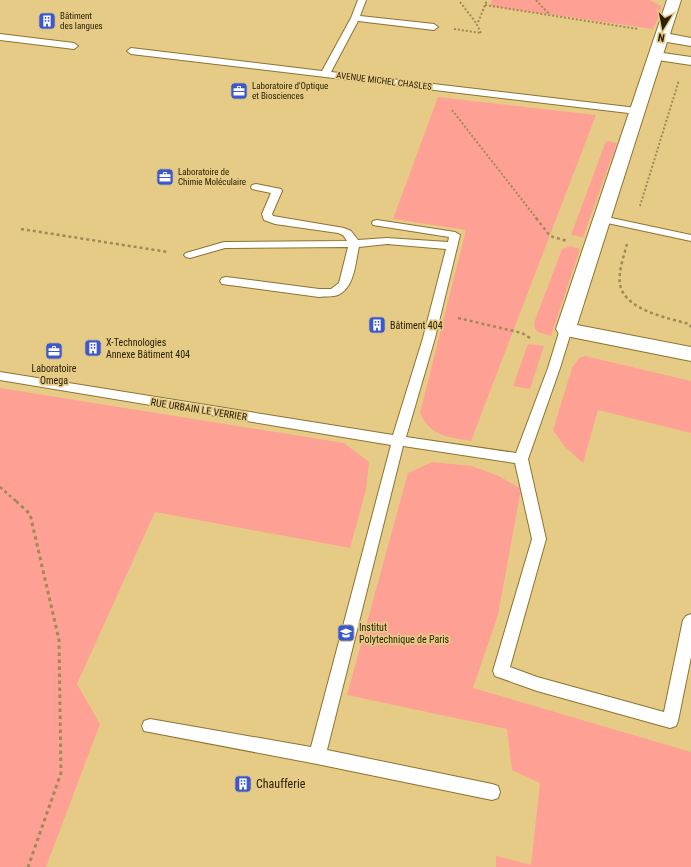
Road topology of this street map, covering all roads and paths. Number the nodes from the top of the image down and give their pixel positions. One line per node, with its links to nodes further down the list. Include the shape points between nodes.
1 (362, 0): 8 (lane)
2 (487, 0): 6 (path)
3 (536, 0): 7 (path)
4 (674, 0): 14 (street)
5 (460, 2): 9 (path)
6 (485, 5): 7 (path); 9 (path)
7 (550, 15): 12 (path)
8 (355, 18): 10 (lane); 20 (lane)
9 (477, 25): 11 (path, via 481,32)
10 (434, 27)
11 (454, 30)
12 (641, 30)
13 (0, 37): 16 (lane)
14 (662, 37): 15 (street); 18 (street)
15 (691, 42)
16 (74, 46)
17 (131, 51): 20 (lane, AVENUE MICHEL CHASLES)
18 (656, 56): 19 (street); 22 (street)
19 (688, 61): 26 (path)
20 (325, 74): 21 (lane, AVENUE MICHEL CHASLES)
21 (433, 86): 22 (lane, AVENUE MICHEL CHASLES); 29 (path, via 550,236)
22 (638, 111): 24 (street)
23 (256, 187): 31 (lane, via 277,190 267,214 268,218 347,232)
24 (602, 218): 26 (lane); 36 (street)
25 (377, 223): 30 (lane)
26 (634, 225): 28 (lane); 35 (path, via 624,253 620,285 628,301 651,313)
27 (21, 229): 32 (path)
28 (691, 238)
29 (557, 239)
30 (453, 240): 31 (lane); 34 (lane)
31 (354, 244): 32 (lane, via 224,245); 33 (lane, via 344,285 334,292 320,293)
32 (190, 255)
33 (226, 281)
34 (434, 313): 37 (path, via 522,333); 40 (lane)
35 (691, 327)
36 (566, 329): 38 (street); 41 (lane)
37 (530, 338)
38 (691, 354)
39 (0, 376): 40 (lane, RUE URBAIN LE VERRIER)
40 (398, 441): 41 (lane, RUE URBAIN LE VERRIER); 45 (lane)
41 (521, 459): 43 (lane, via 539,539 501,671 537,684 670,721)
42 (0, 487): 47 (path, via 30,514 59,640 61,773)
43 (691, 620)
44 (150, 726): 45 (lane)
45 (317, 756): 46 (lane)
46 (492, 792)
47 (28, 867)

